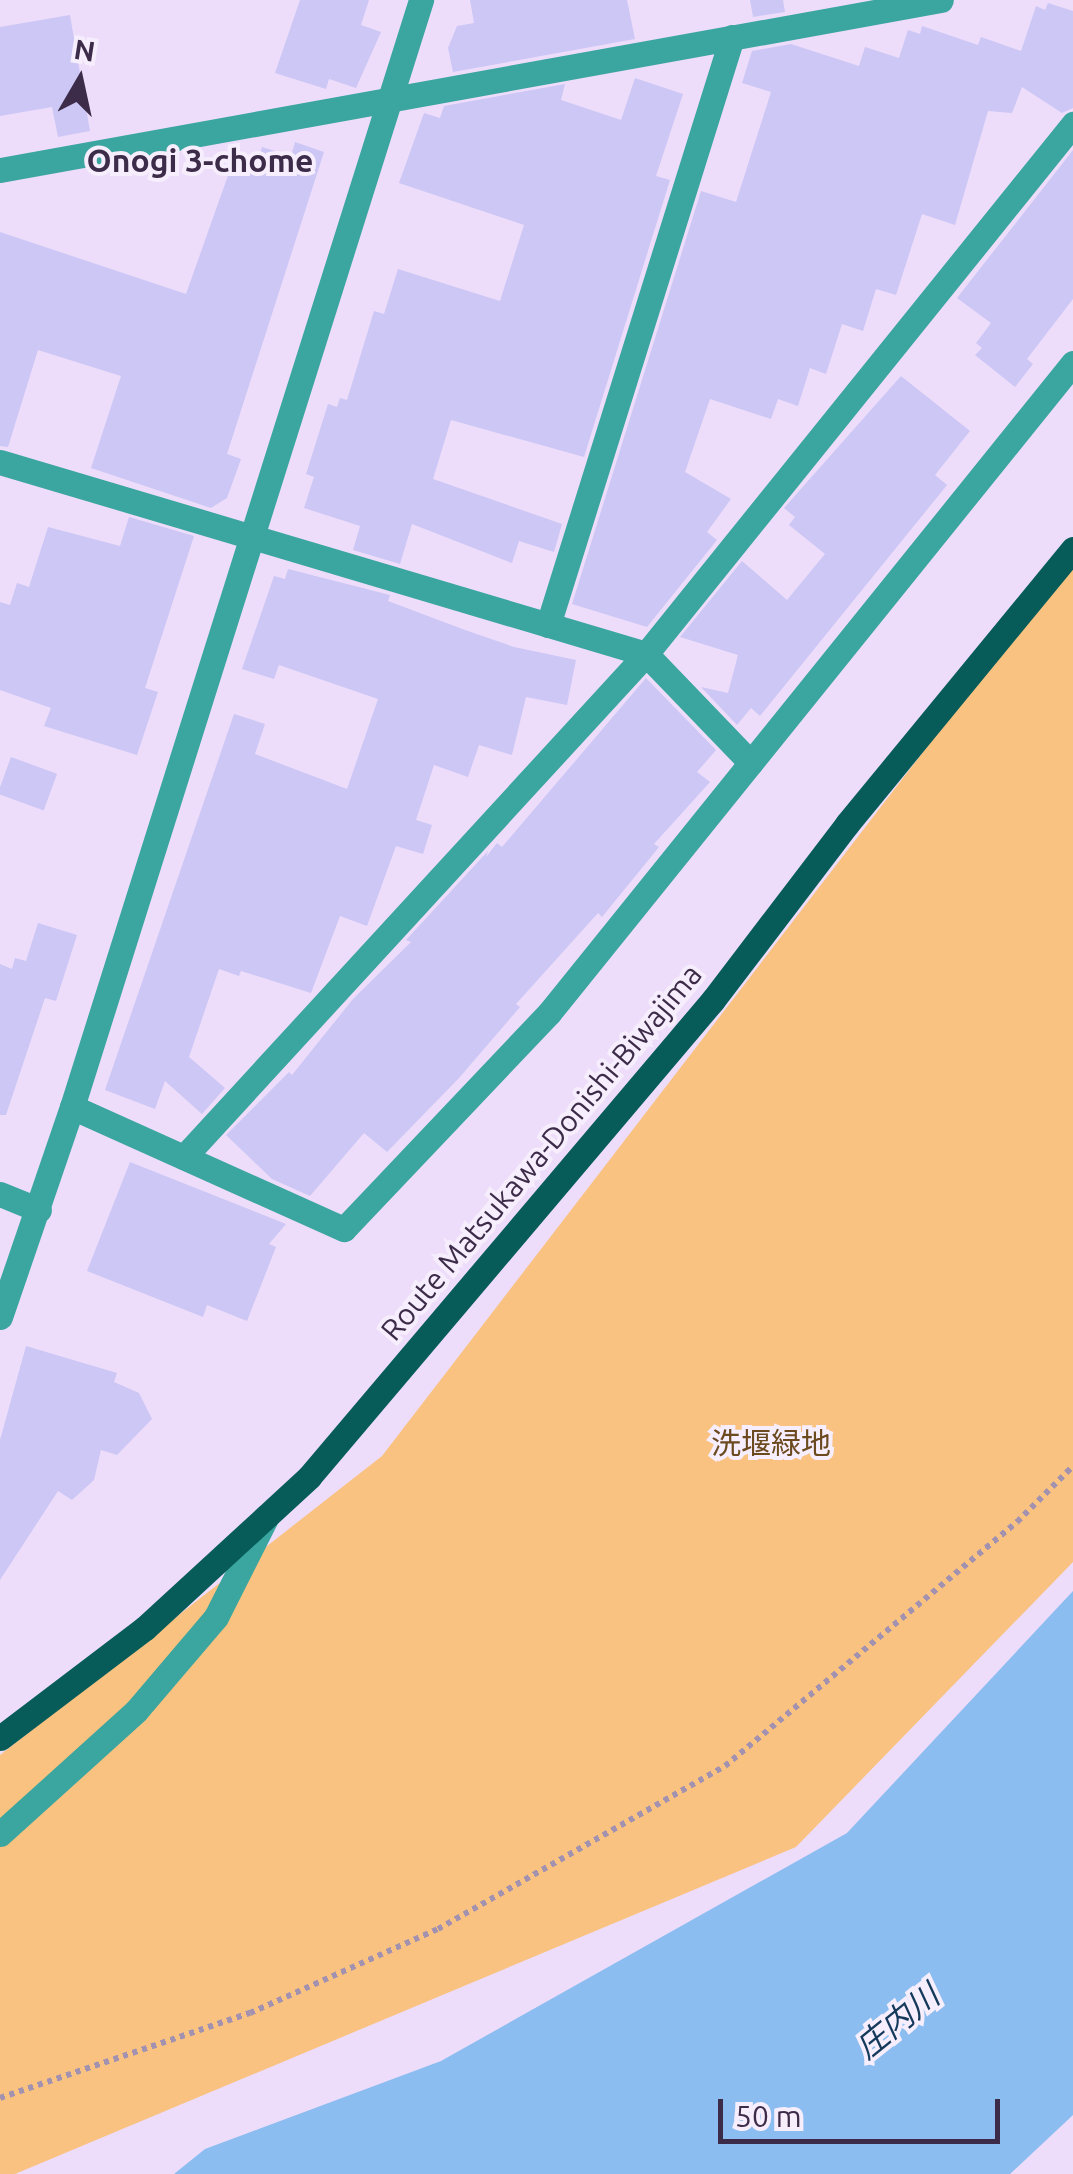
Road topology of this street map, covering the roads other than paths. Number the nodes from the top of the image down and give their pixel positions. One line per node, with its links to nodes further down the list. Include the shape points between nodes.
1 (420, 0): 4 (street)
2 (941, 0): 3 (street)
3 (732, 38): 4 (street); 11 (street)
4 (393, 99): 6 (street); 9 (street)
5 (1073, 124): 12 (street)
6 (0, 170)
7 (1073, 363): 13 (street)
8 (0, 462): 9 (street)
9 (253, 538): 11 (street); 14 (street)
10 (1073, 550): 19 (main road, Route Matsukawa-Donishi-Biwajima, via 700,1014 308,1477)
11 (548, 625): 12 (street)
12 (646, 654): 13 (street); 15 (street)
13 (751, 763): 15 (street, via 549,1014 344,1229)
14 (72, 1108): 15 (street); 17 (street)
15 (184, 1158)
16 (0, 1194): 17 (street)
17 (39, 1210): 18 (street)
18 (0, 1317)
19 (269, 1513): 20 (main road, Route Matsukawa-Donishi-Biwajima, via 145,1628); 21 (street, via 216,1617 136,1711)
20 (0, 1738)
21 (0, 1834)

